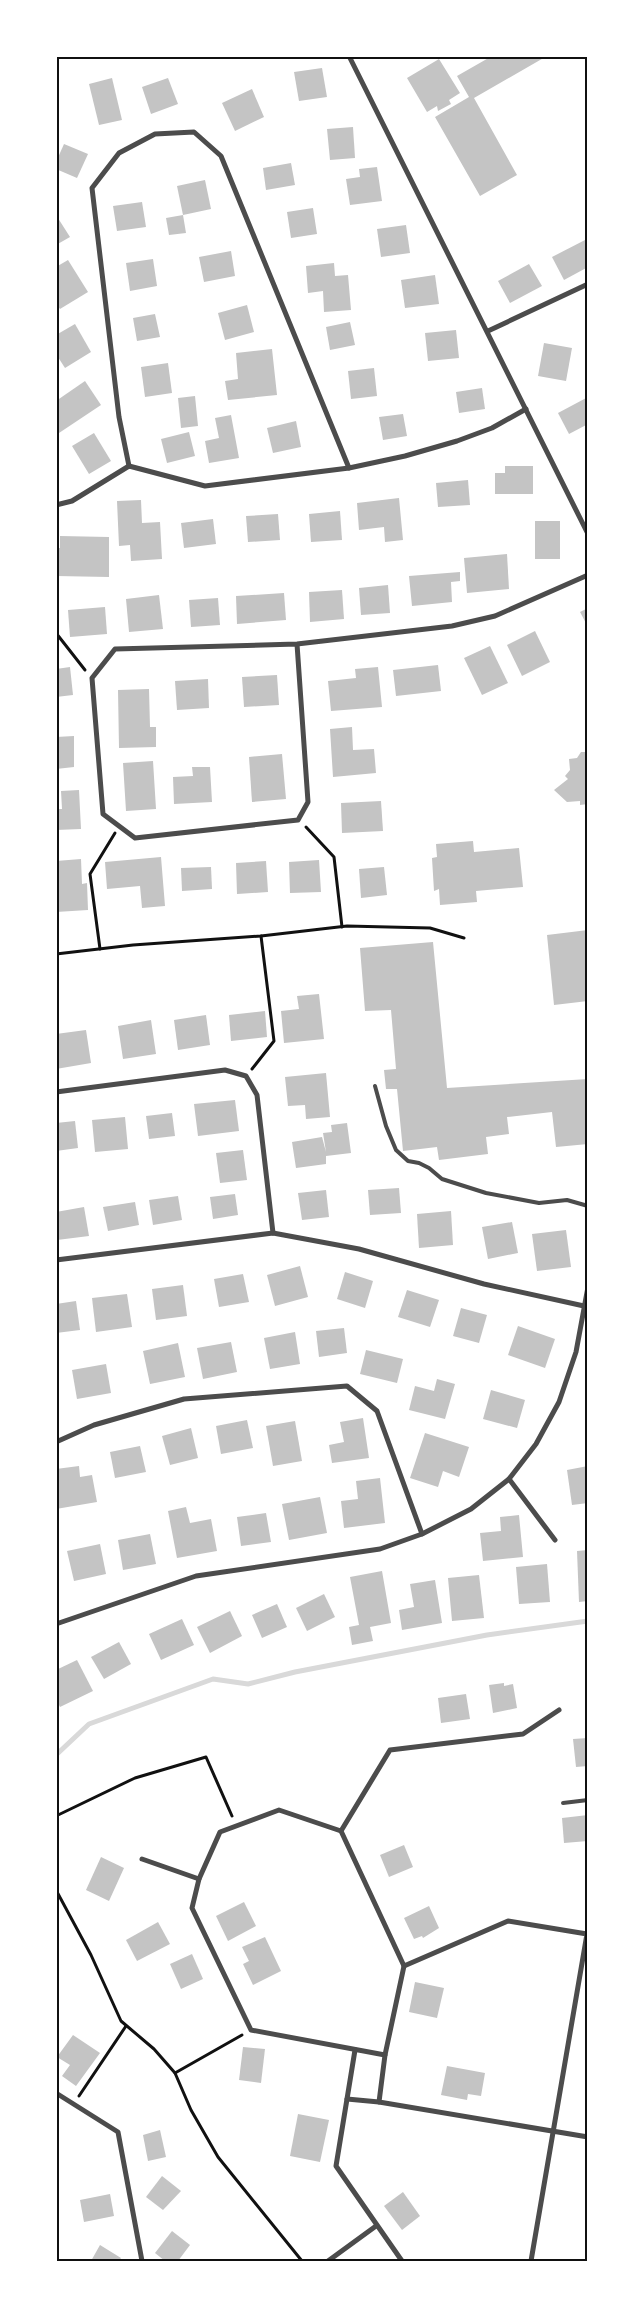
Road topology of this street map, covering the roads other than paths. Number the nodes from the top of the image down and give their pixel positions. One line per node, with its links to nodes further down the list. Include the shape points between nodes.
1 (349, 56): 3 (street)
2 (588, 284): 3 (street)
3 (488, 331): 4 (street)
4 (526, 409): 6 (street, via 492,428 456,441); 8 (street)
5 (129, 466): 6 (street, via 205,486); 6 (street, via 119,417 92,188 119,153 155,134 194,132 221,156); 7 (street, via 72,501)
6 (349, 468)
7 (56, 505)
8 (588, 534)
9 (588, 574): 10 (street, via 495,616 452,626)
10 (297, 644): 10 (street, via 115,649 92,678 103,814 135,838 298,820 308,802)
11 (375, 1086): 13 (lane, via 396,1150 408,1161 429,1168 442,1179 486,1193 539,1203 567,1200)
12 (56, 1092): 14 (street, via 225,1070 246,1076 257,1095)
13 (588, 1206)
14 (273, 1233): 15 (street); 17 (street, via 359,1249 484,1284)
15 (56, 1260)
16 (588, 1287): 17 (street)
17 (584, 1306): 19 (street, via 576,1352 559,1402 536,1444)
18 (56, 1442): 20 (street, via 94,1425 184,1399 347,1386 378,1411)
19 (509, 1478): 20 (street, via 471,1509); 21 (street)
20 (422, 1534): 23 (street, via 380,1549 196,1576)
21 (555, 1540)
22 (56, 1615): 23 (street)
23 (57, 1624)
24 (559, 1710): 27 (street, via 523,1734 390,1750)
25 (588, 1800): 26 (lane)
26 (563, 1803)
27 (341, 1831): 29 (street, via 279,1810 220,1832); 30 (street)
28 (142, 1860): 29 (street)
29 (199, 1879): 31 (street, via 192,1908 251,2030)
30 (404, 1966): 32 (street); 36 (street, via 508,1921 587,1934)
31 (355, 2050): 32 (street); 34 (street)
32 (385, 2055): 35 (street)
33 (56, 2093): 39 (street, via 118,2132)
34 (347, 2099): 35 (street); 38 (street, via 336,2166)
35 (379, 2102): 36 (street)
36 (553, 2132): 37 (street); 42 (street)
37 (588, 2137)
38 (376, 2226): 40 (street); 41 (street)
39 (142, 2261)
40 (328, 2261)
41 (402, 2261)
42 (531, 2261)

